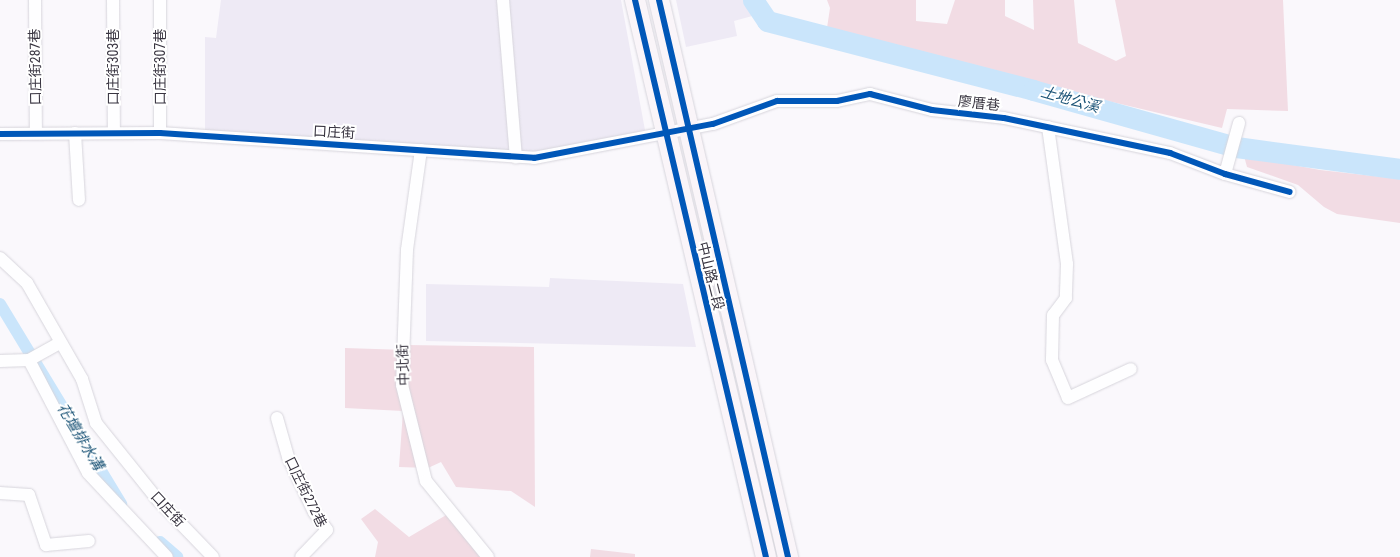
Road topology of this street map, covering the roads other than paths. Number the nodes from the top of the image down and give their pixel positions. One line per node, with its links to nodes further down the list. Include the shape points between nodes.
1 (35, 0): 10 (street, 口庄街287巷)
2 (113, 0): 12 (street, 口庄街303巷)
3 (160, 0): 14 (street, 口庄街307巷)
4 (503, 0): 17 (street)
5 (635, 0): 15 (main road, 中山路二段)
6 (659, 0): 9 (main road, 中山路二段)
7 (1048, 127): 9 (street, 廖厝巷, via 1004,118 932,110 870,94 837,102 777,101); 18 (street, 廖厝巷, via 1170,152); 25 (street, via 1066,264 1066,298 1054,315 1052,360 1068,398)
8 (1237, 127): 18 (street)
9 (687, 130): 15 (street, 廖厝巷); 34 (main road, 中山路二段)
10 (36, 133): 11 (street, 口庄街); 13 (street, 口庄街)
11 (75, 133): 12 (street, 口庄街); 20 (street)
12 (114, 133): 14 (street, 口庄街)
13 (0, 134)
14 (160, 134): 16 (street, 口庄街)
15 (664, 134): 17 (street, 口庄街, via 588,150 534,158); 33 (main road, 中山路二段)
16 (421, 150): 17 (street, 口庄街); 32 (street, 中北街, via 407,250 402,385 426,481)
17 (516, 157)
18 (1224, 174): 19 (street, 廖厝巷)
19 (1290, 192)
20 (79, 200)
21 (0, 258): 22 (street, 口庄街, via 27,283)
22 (57, 345): 23 (street); 30 (street, 口庄街, via 82,379 96,423 158,500)
23 (31, 358): 24 (street); 29 (street, via 88,473)
24 (0, 361)
25 (1131, 369)
26 (277, 418): 31 (street, 口庄街272巷, via 288,457 314,512 327,530)
27 (0, 493): 28 (street, via 29,495 46,545)
28 (89, 540)
29 (167, 557)
30 (214, 557)
31 (301, 557)
32 (488, 557)
33 (766, 557)
34 (788, 557)

